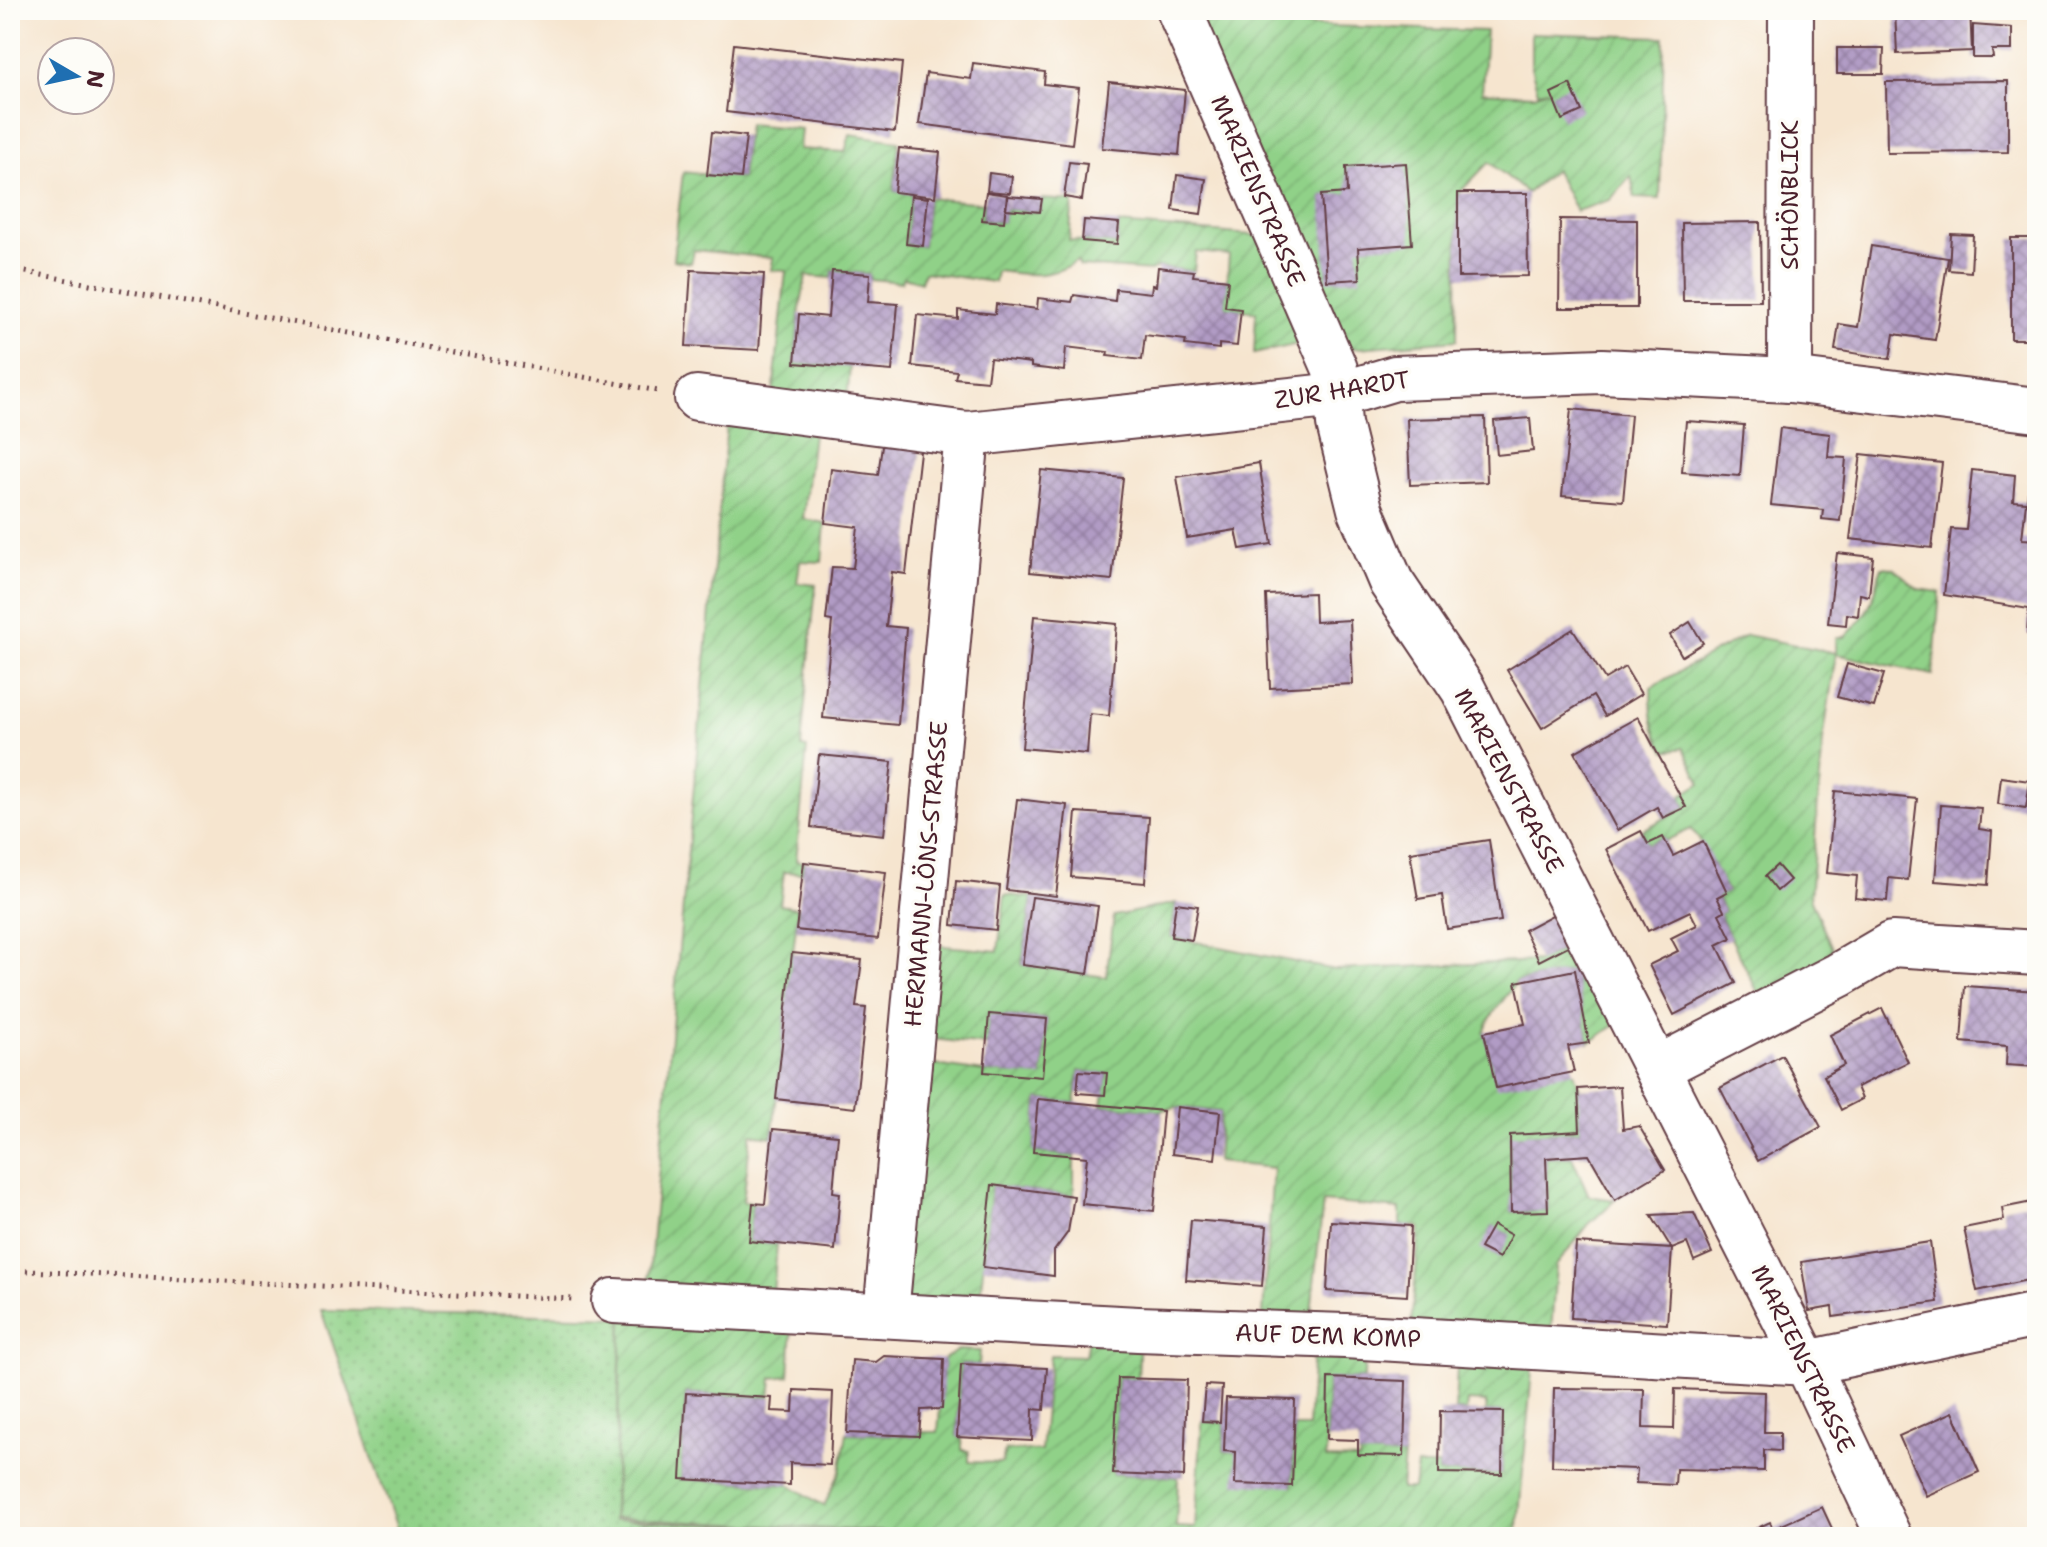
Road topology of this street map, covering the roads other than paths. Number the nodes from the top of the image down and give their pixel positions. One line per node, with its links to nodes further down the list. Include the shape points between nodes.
1 (1179, 10): 4 (street, MARIENSTRASSE, via 1335,369)
2 (1791, 10): 3 (street, SCHÖNBLICK)
3 (1790, 380): 4 (street, ZUR HARDT, via 1602,371 1395,378); 6 (street, ZUR HARDT)
4 (1338, 395): 7 (street, ZUR HARDT); 9 (street, MARIENSTRASSE, via 1339,424 1360,509 1391,582 1463,689)
5 (697, 398): 7 (street, ZUR HARDT)
6 (2037, 410)
7 (967, 434): 11 (street, HERMANN-LÖNS-STRASSE)
8 (2037, 953): 9 (street, via 1892,944)
9 (1658, 1068): 13 (street, MARIENSTRASSE)
10 (614, 1301): 11 (street, AUF DEM KOMP)
11 (886, 1314): 13 (street, AUF DEM KOMP)
12 (2037, 1315): 13 (street, AUF DEM KOMP)
13 (1807, 1363): 14 (street, MARIENSTRASSE)
14 (1889, 1537)

